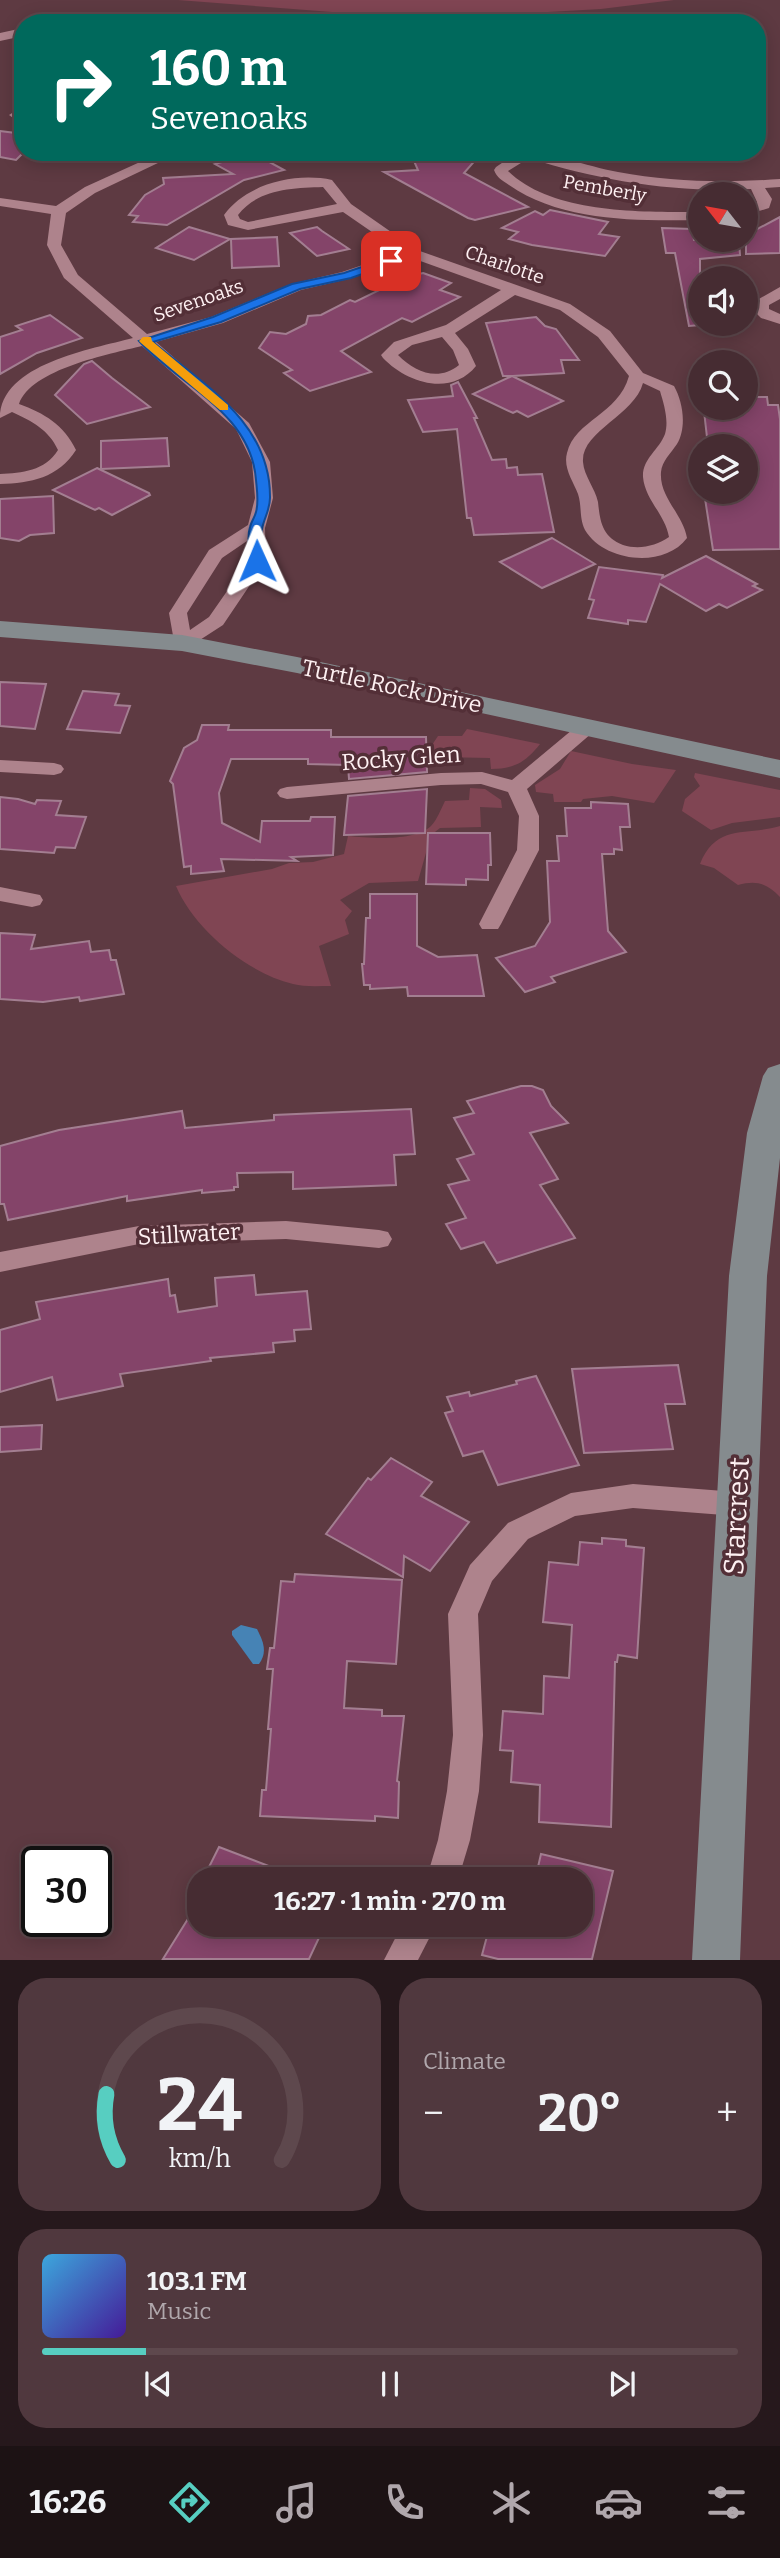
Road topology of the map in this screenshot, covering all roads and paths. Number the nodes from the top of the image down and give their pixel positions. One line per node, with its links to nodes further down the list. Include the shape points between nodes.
1 (154, 161): 11 (street, via 90,190)
2 (512, 161): 12 (street, Pemberly, via 502,174 543,196 619,214)
3 (554, 161): 5 (street, via 592,172)
4 (780, 183): 6 (street)
5 (688, 184)
6 (758, 185)
7 (758, 189): 10 (street, via 765,199)
8 (0, 202): 11 (street)
9 (346, 207): 9 (street, Charlotte, via 248,226 233,222 232,215 259,194 298,183 327,183); 13 (street, Charlotte)
10 (758, 207)
11 (59, 211): 18 (street, via 54,245 72,278)
12 (688, 216)
13 (412, 253): 14 (street, Charlotte); 18 (street, Sevenoaks, via 296,287 217,320)
14 (513, 289): 17 (street); 19 (street, Charlotte, via 565,307 604,334)
15 (780, 292): 16 (street, via 762,303 761,310)
16 (780, 319)
17 (445, 331)
18 (145, 341): 20 (street, Sevenoaks, via 45,371 14,394); 22 (street, via 243,427 261,462 264,498)
19 (637, 376): 19 (street, Charlotte, via 628,402 587,435 576,449 574,464 589,501 594,530 603,542 628,552 648,553 668,547 678,538 678,526 651,480 652,467 672,438 674,421 668,390)
20 (5, 410): 21 (street, Sevenoaks, via 35,415 62,438 66,450 60,464 41,473)
21 (0, 479)
22 (256, 528): 24 (street, via 257,561 216,621); 24 (street, via 215,554 178,613)
23 (0, 629): 24 (street, Turtle Rock Drive)
24 (182, 643): 25 (street, Turtle Rock Drive)
25 (585, 729): 28 (street, Turtle Rock Drive); 29 (street)
26 (0, 766): 27 (street)
27 (54, 769)
28 (780, 769)
29 (516, 788): 30 (street, Rocky Glen, via 482,778); 33 (street, via 529,816 528,850)
30 (287, 793)
31 (0, 894): 32 (street)
32 (32, 900)
33 (491, 924)
34 (780, 1076): 37 (street, Starcrest, via 765,1133 748,1276)
35 (379, 1240): 36 (street, Stillwater, via 286,1230 139,1235)
36 (0, 1262)
37 (737, 1504): 38 (street, via 633,1496 571,1505 518,1531 480,1574 463,1614 468,1735 464,1791); 41 (street, Starcrest)
38 (446, 1867)
39 (413, 1937): 40 (street)
40 (400, 1959)
41 (716, 1959)

